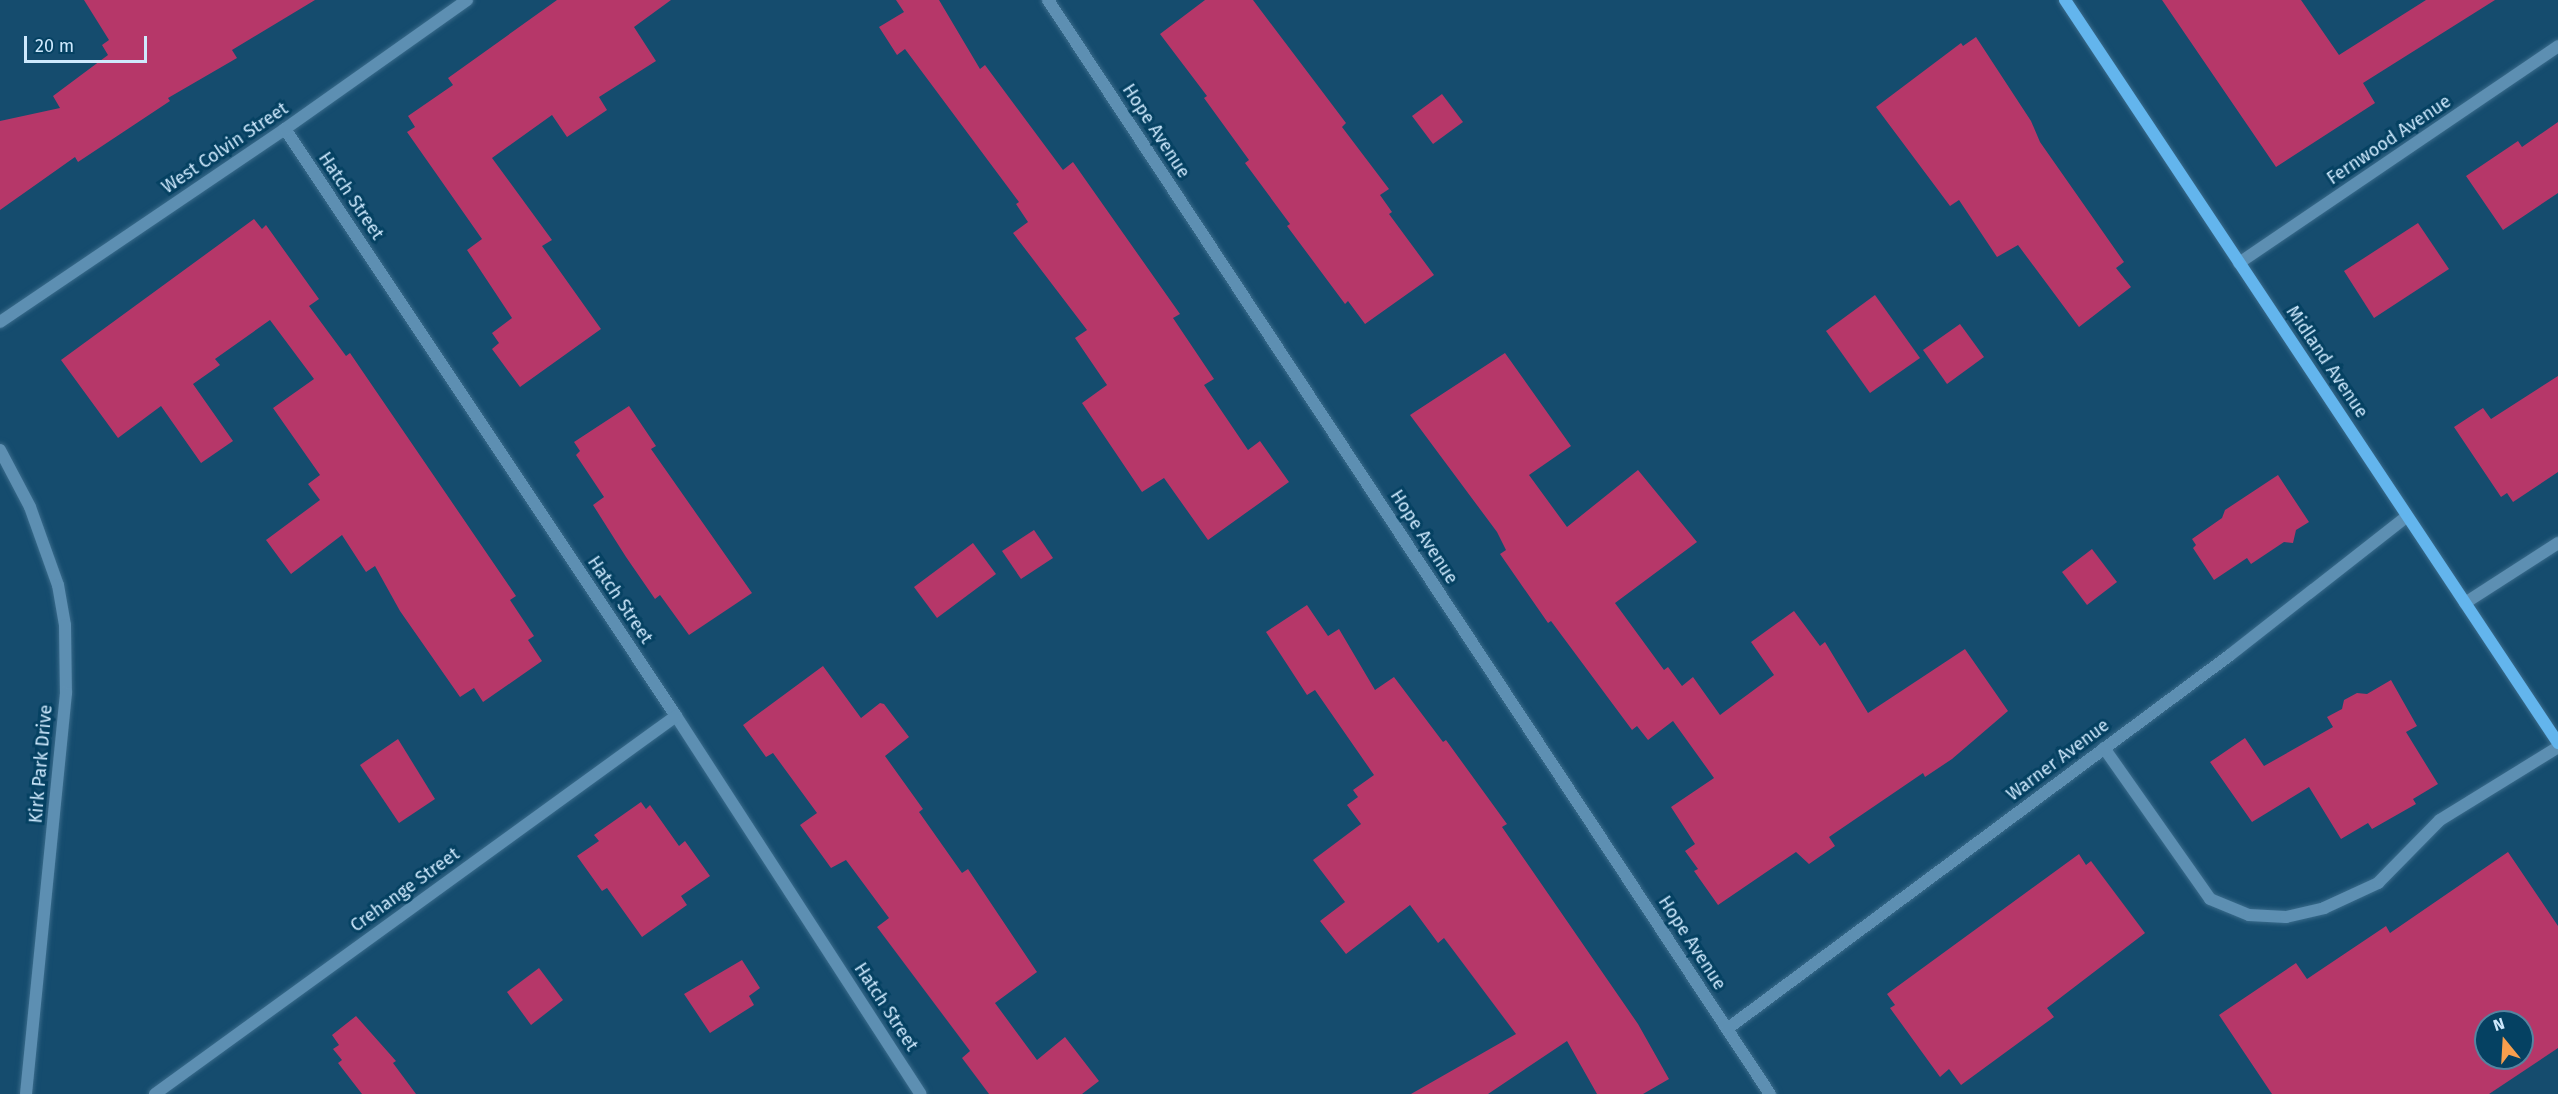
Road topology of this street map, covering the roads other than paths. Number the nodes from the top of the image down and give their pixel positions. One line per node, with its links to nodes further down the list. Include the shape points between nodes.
1 (467, 0): 5 (street, West Colvin Street)
2 (1048, 0): 15 (street, Hope Avenue)
3 (2065, 0): 6 (street, Midland Avenue)
4 (2558, 46): 6 (street, Fernwood Avenue)
5 (285, 129): 7 (street, West Colvin Street); 12 (street, Hatch Street)
6 (2240, 263): 9 (street, Midland Avenue)
7 (0, 322)
8 (0, 450): 16 (street, Kirk Park Drive, via 30,507 58,585 64,625 66,693)
9 (2407, 516): 11 (street, Midland Avenue); 14 (street, Warner Avenue)
10 (2558, 543): 11 (street)
11 (2465, 603): 13 (street, Midland Avenue)
12 (676, 716): 17 (street, Crehange Street); 18 (street, Hatch Street)
13 (2558, 745): 14 (street, via 2440,820 2378,883 2324,908 2286,917 2249,915 2210,899)
14 (2104, 748): 15 (street, Warner Avenue)
15 (1727, 1029): 19 (street, Hope Avenue)
16 (26, 1094)
17 (154, 1094)
18 (921, 1094)
19 (1770, 1094)

